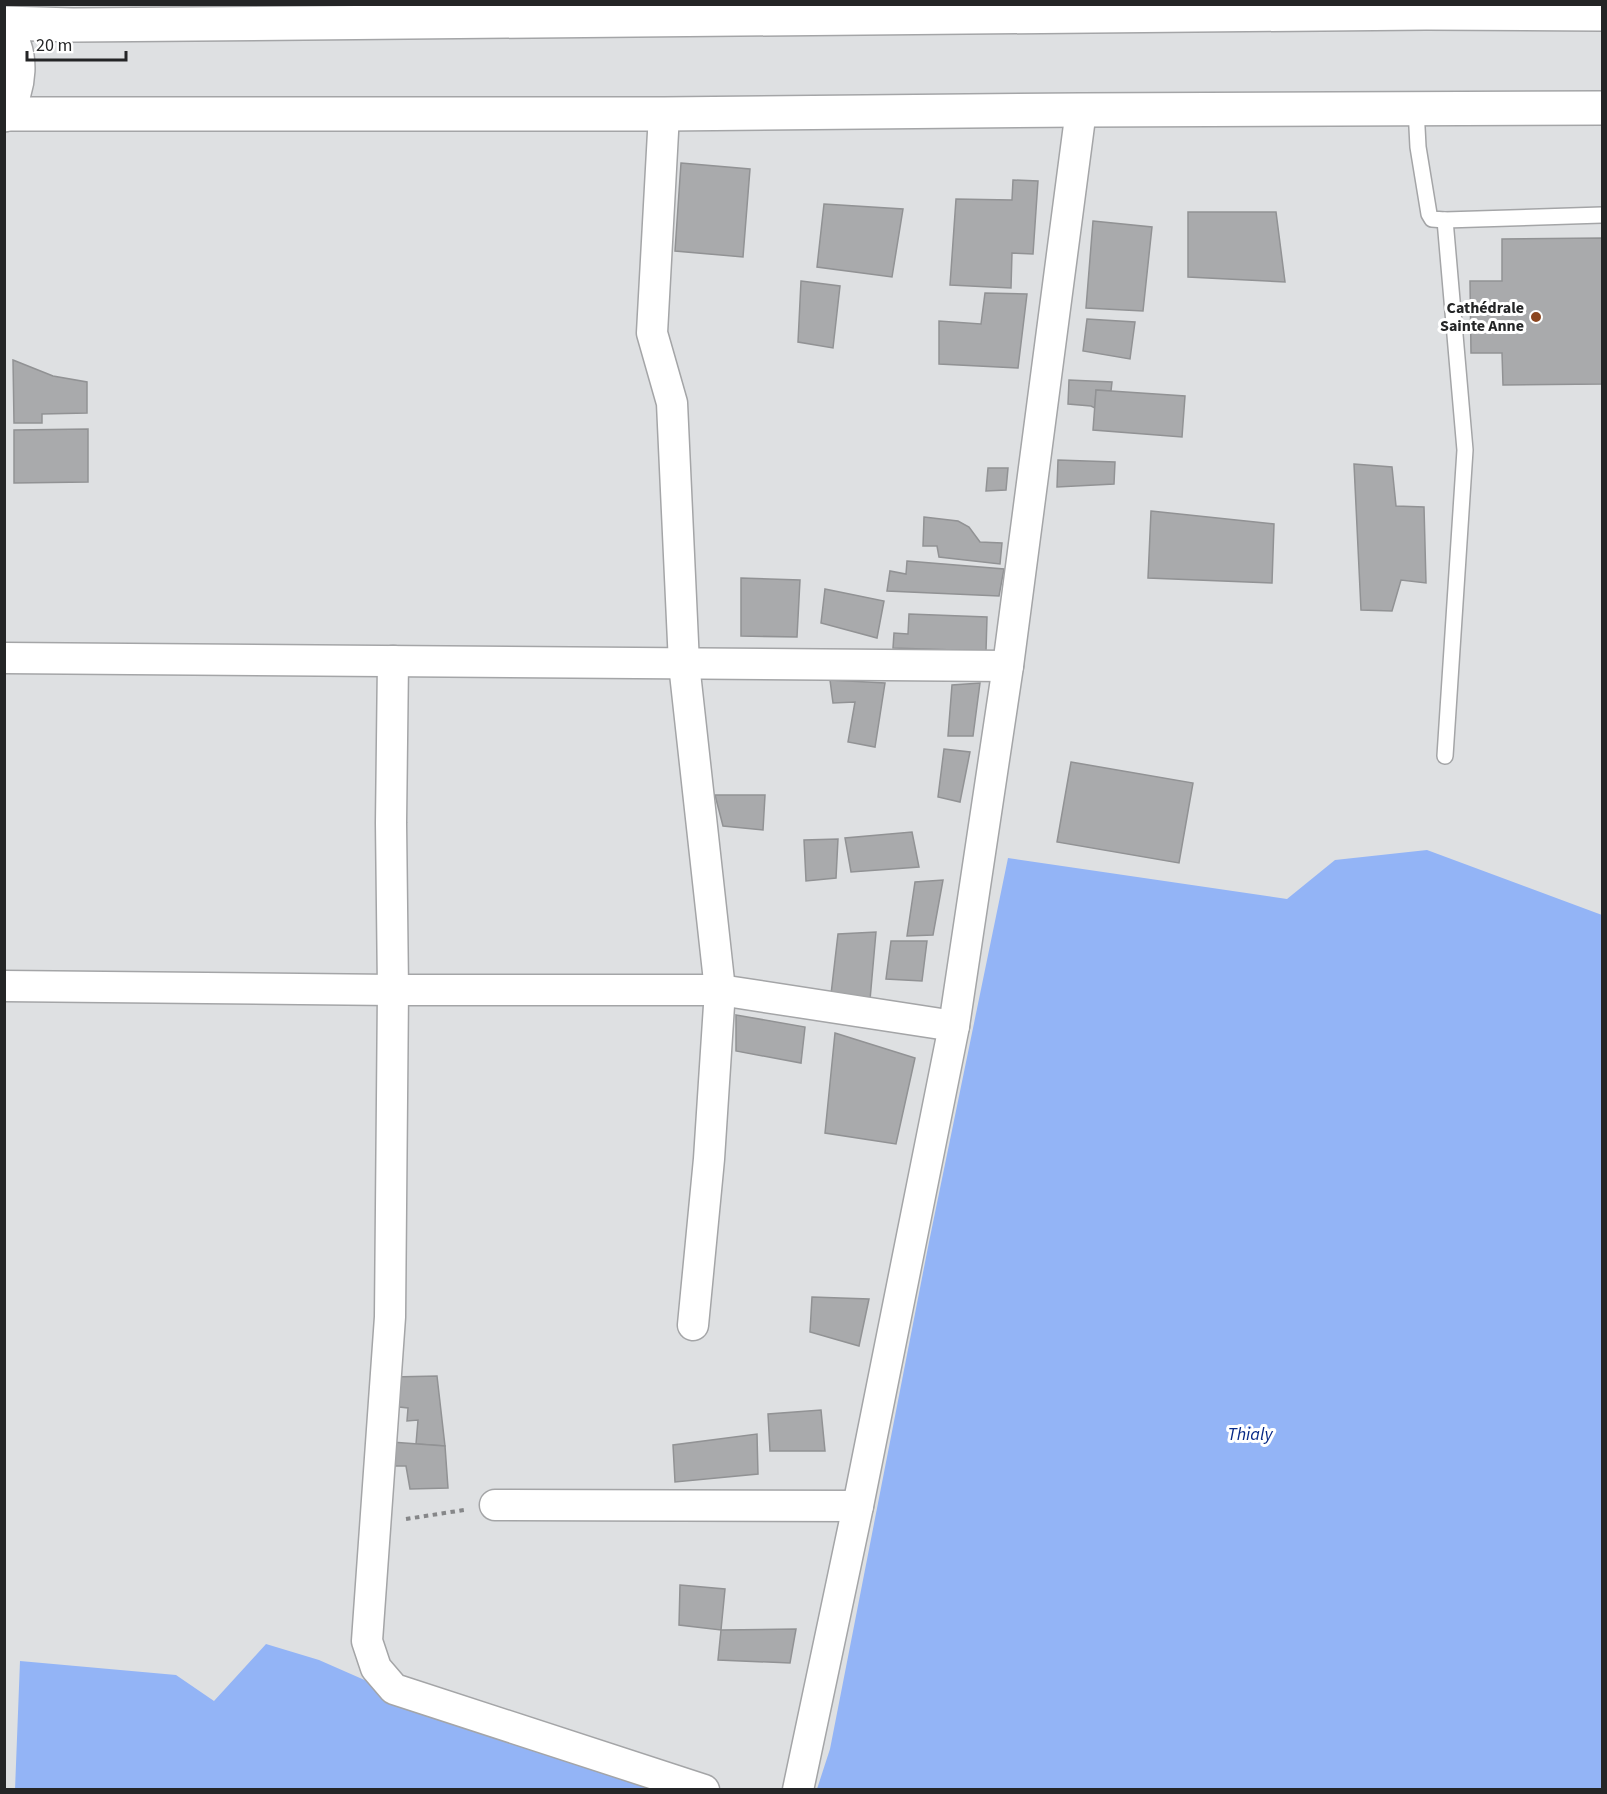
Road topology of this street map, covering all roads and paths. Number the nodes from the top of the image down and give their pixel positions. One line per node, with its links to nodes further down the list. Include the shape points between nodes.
1 (1426, 9): 2 (main road); 3 (main road)
2 (1081, 10): 4 (main road)
3 (1602, 14)
4 (4, 25): 9 (main road, via 18,61 16,89)
5 (1416, 108): 6 (main road); 7 (main road); 11 (lane, via 1429,214 1432,219)
6 (1602, 108)
7 (1081, 110): 8 (main road); 15 (street)
8 (664, 114): 9 (main road); 14 (street, via 652,333 672,402)
9 (5, 115)
10 (1602, 215): 11 (lane)
11 (1445, 220): 16 (lane, via 1465,450)
12 (4, 658): 13 (street)
13 (393, 661): 14 (street); 18 (street)
14 (684, 664): 15 (street); 19 (street)
15 (1008, 666): 20 (street)
16 (1445, 756)
17 (4, 986): 18 (street)
18 (393, 990): 19 (street); 24 (street, via 390,1317)
19 (720, 990): 20 (street); 21 (street)
20 (954, 1026): 23 (street)
21 (693, 1325)
22 (495, 1505): 23 (street); 24 (path)
23 (858, 1506): 26 (street)
24 (376, 1524): 25 (street, via 367,1641 376,1668 394,1689)
25 (704, 1790)
26 (798, 1790)

